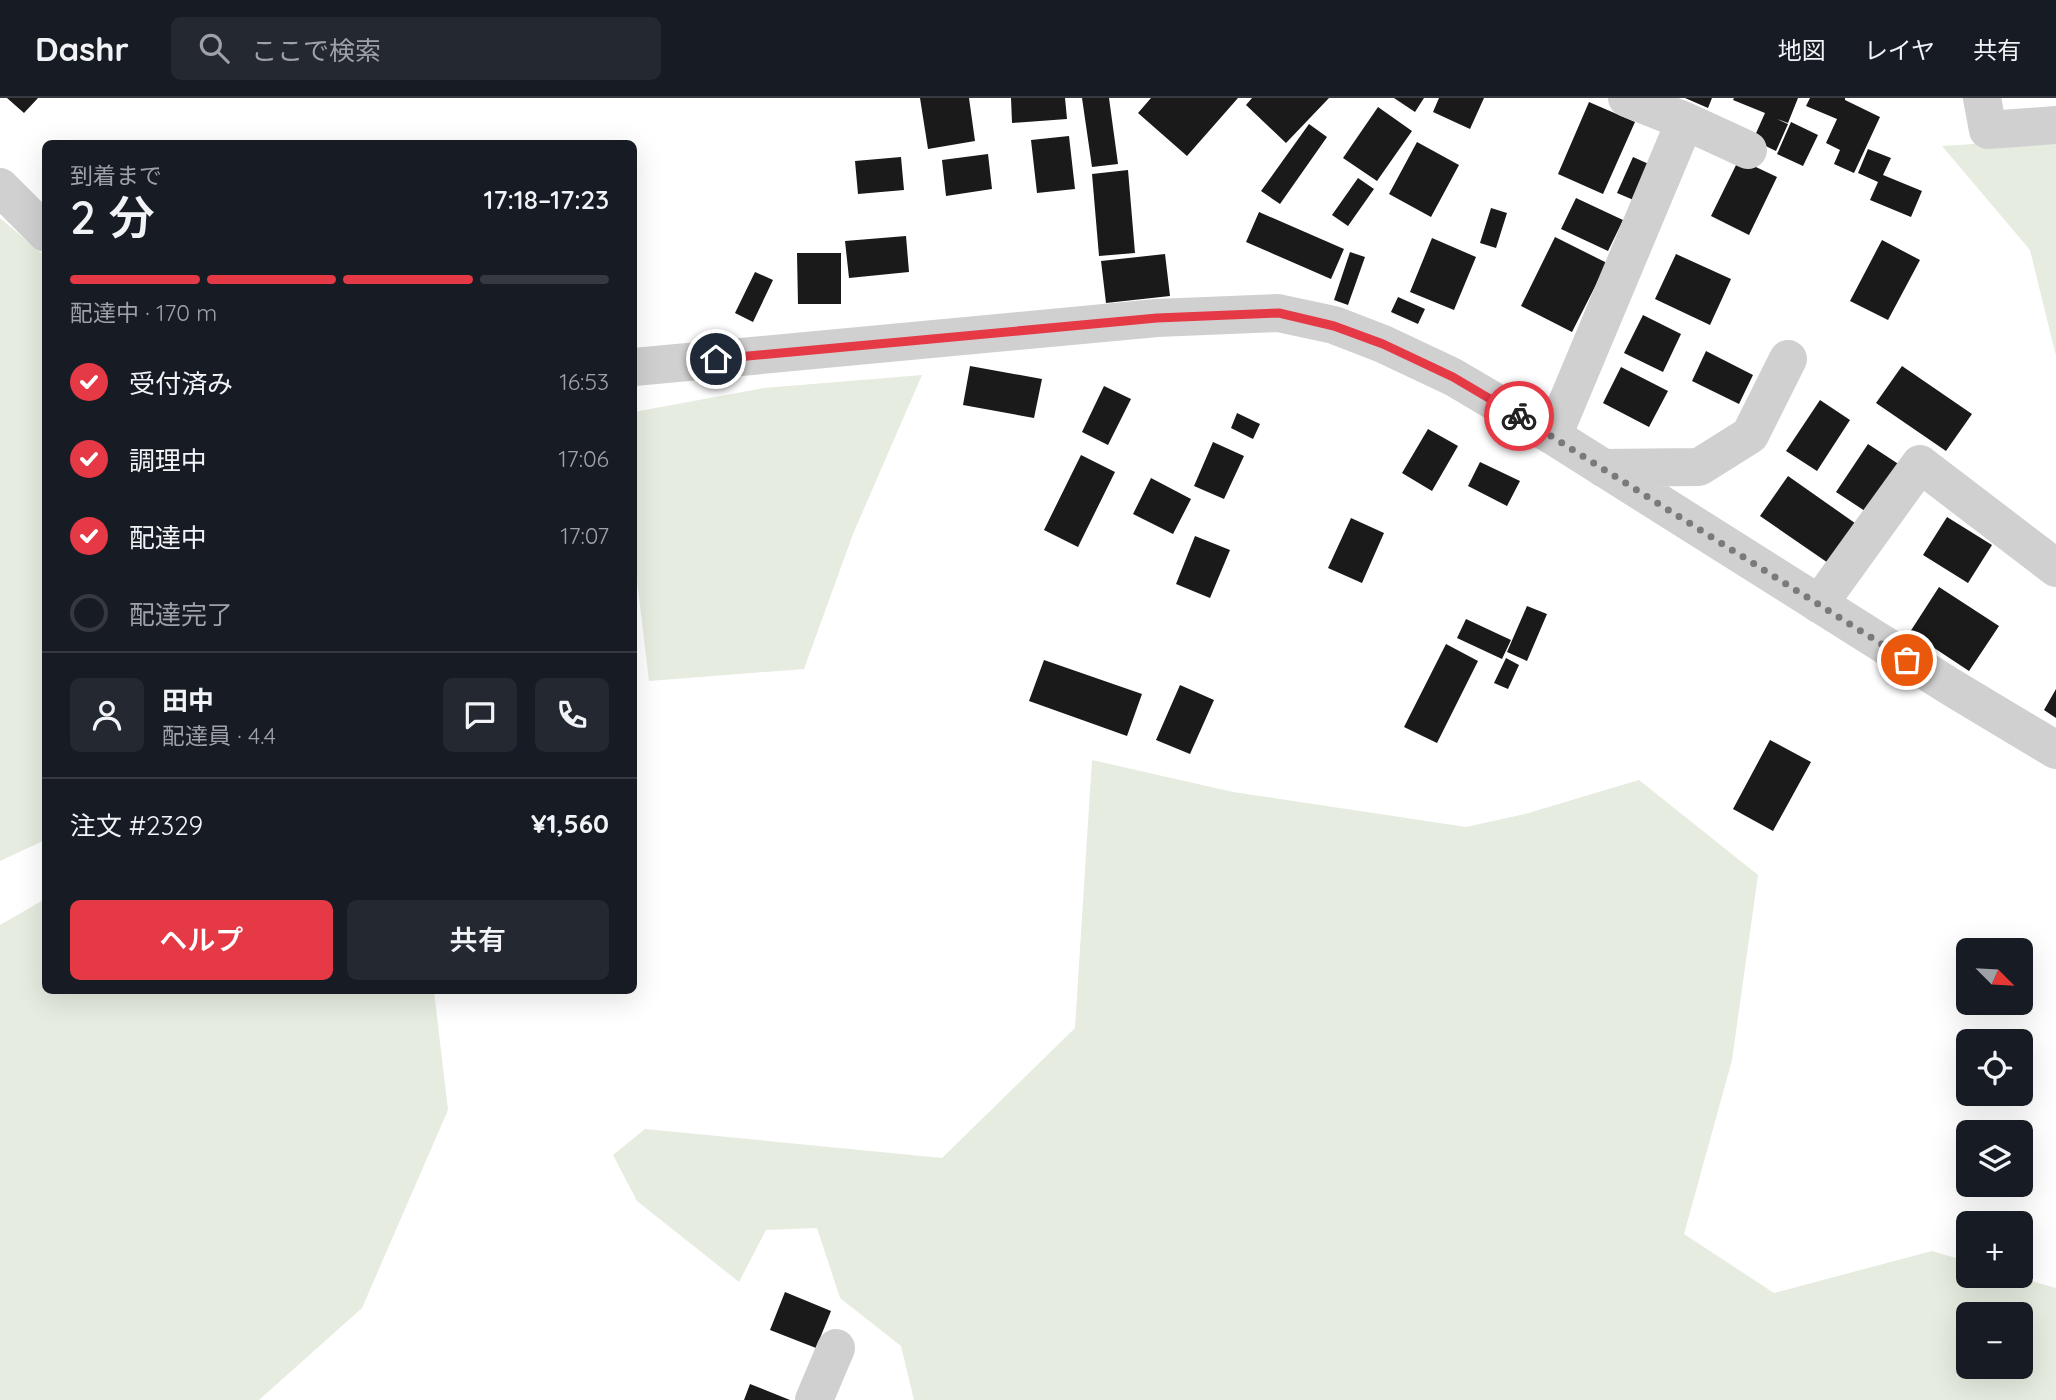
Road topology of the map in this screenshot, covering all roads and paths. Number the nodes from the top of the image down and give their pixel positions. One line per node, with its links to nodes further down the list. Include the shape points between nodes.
1 (1627, 98): 3 (street)
2 (1982, 98): 4 (street, via 1988,130)
3 (1685, 121): 5 (street); 10 (street)
4 (2056, 125)
5 (1748, 150)
6 (0, 187): 7 (street)
7 (42, 229)
8 (1788, 359): 11 (street, via 1750,435 1699,467)
9 (637, 367): 10 (street, via 1157,318 1279,313 1383,344 1453,377)
10 (1553, 436): 11 (street)
11 (1603, 468): 13 (street)
12 (2056, 568): 13 (street, via 1920,464)
13 (1819, 604): 14 (street)
14 (2056, 750)
15 (836, 1348): 16 (street)
16 (814, 1400)

